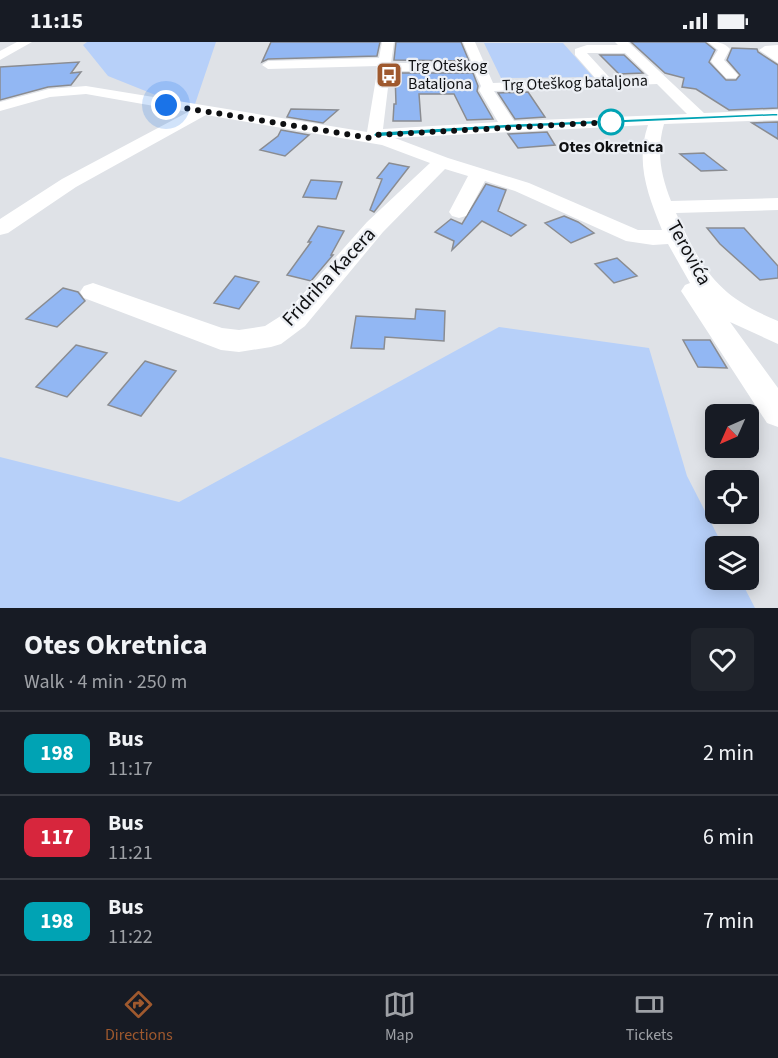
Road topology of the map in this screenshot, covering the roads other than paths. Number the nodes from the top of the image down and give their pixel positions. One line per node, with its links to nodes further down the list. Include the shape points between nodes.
1 (26, 42): 9 (street)
2 (569, 42): 7 (street)
3 (714, 42): 13 (street, via 724,50 717,61)
4 (624, 45): 7 (street); 14 (street)
5 (468, 48): 12 (street, Trg Oteškog bataljona)
6 (778, 49): 10 (street, via 765,50)
7 (579, 52): 15 (street)
8 (389, 55): 11 (street); 12 (street); 27 (street)
9 (0, 56)
10 (778, 59)
11 (268, 65)
12 (480, 67): 16 (street, Trg Oteškog bataljona)
13 (731, 75)
14 (662, 80): 15 (street, Trg Oteškog bataljona); 23 (street)
15 (606, 82): 16 (street, Trg Oteškog bataljona)
16 (487, 87): 26 (street, Trg Oteškog bataljona)
17 (9, 88): 18 (street)
18 (49, 93): 20 (street); 21 (street, via 99,92)
19 (538, 94): 25 (street)
20 (0, 107)
21 (201, 111): 27 (street); 33 (street, via 69,183)
22 (778, 115): 23 (street)
23 (700, 119): 24 (street)
24 (657, 121): 25 (street); 31 (street, Terovića, via 651,165)
25 (556, 124): 26 (street)
26 (509, 126): 27 (street)
27 (373, 136): 28 (street)
28 (442, 162): 29 (street); 35 (street, Fridriha Kacera, via 375,227 296,320 271,336 239,341 221,339)
29 (479, 174): 32 (street); 34 (street, via 531,190 634,236)
30 (778, 204): 31 (street, Terovića)
31 (664, 207): 34 (street, Terovića)
32 (459, 212)
33 (0, 228)
34 (665, 237): 36 (street, Terovića, via 708,290 735,313); 37 (street, via 656,246 709,312)
35 (93, 292)
36 (778, 333)
37 (778, 413)

